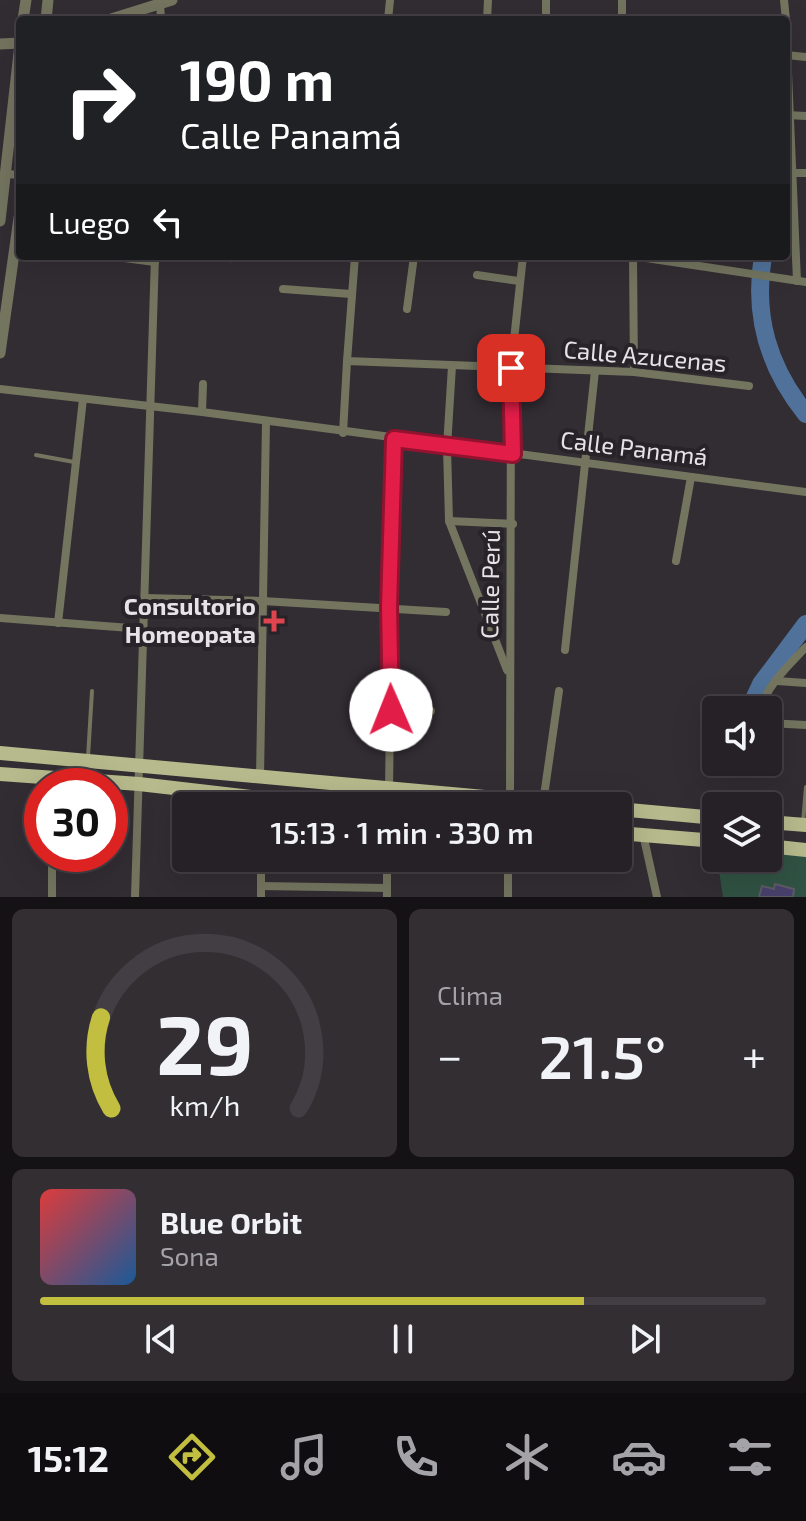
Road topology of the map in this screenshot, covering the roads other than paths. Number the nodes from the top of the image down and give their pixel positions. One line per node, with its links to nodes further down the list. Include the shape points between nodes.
1 (166, 2): 2 (street)
2 (121, 16)
3 (16, 84): 4 (street)
4 (12, 123): 5 (street); 6 (street)
5 (0, 129)
6 (7, 174): 7 (street); 9 (street)
7 (16, 175)
8 (790, 181): 19 (street)
9 (0, 221)
10 (16, 239): 23 (street)
11 (155, 260): 33 (street)
12 (355, 260): 21 (street)
13 (413, 260): 22 (street)
14 (522, 260): 18 (street, Calle Perú)
15 (633, 260): 28 (street)
16 (661, 260): 19 (street)
17 (477, 275): 18 (street)
18 (519, 281): 26 (street, Calle Perú)
19 (802, 281)
20 (283, 289): 21 (street)
21 (351, 294): 24 (street)
22 (407, 309)
23 (0, 353)
24 (347, 361): 25 (street, Calle Azucenas); 36 (street)
25 (452, 366): 26 (street, Calle Azucenas); 38 (street)
26 (511, 368): 27 (street, Calle Azucenas); 39 (street, Calle Perú)
27 (595, 371): 28 (street, Calle Azucenas); 42 (street)
28 (634, 372): 30 (street, Calle Azucenas)
29 (203, 384): 34 (street)
30 (749, 386)
31 (0, 389): 32 (street, Calle Panamá)
32 (83, 399): 33 (street, Calle Panamá); 41 (street)
33 (151, 406): 34 (street, Calle Panamá); 48 (street)
34 (202, 412): 35 (street, Calle Panamá)
35 (266, 422): 36 (street, Calle Panamá); 49 (street)
36 (343, 433): 37 (street, Calle Panamá)
37 (394, 439): 38 (street, Calle Panamá); 50 (street)
38 (447, 447): 39 (street, Calle Panamá); 45 (street)
39 (513, 454): 42 (street, Calle Panamá); 46 (street, Calle Perú)
40 (36, 455): 41 (lane)
41 (76, 463): 53 (street)
42 (588, 464): 43 (street, Calle Panamá); 56 (street)
43 (691, 477): 44 (street, Calle Panamá); 47 (street)
44 (806, 492)
45 (449, 521): 46 (street); 57 (street)
46 (513, 524): 57 (street, Calle Perú)
47 (676, 561)
48 (145, 598): 49 (street); 54 (street)
49 (263, 601): 50 (street); 72 (street)
50 (389, 607): 51 (street); 63 (street)
51 (446, 612)
52 (0, 618): 53 (street)
53 (58, 623): 54 (street)
54 (143, 629): 69 (street)
55 (806, 647): 58 (street)
56 (565, 650)
57 (510, 677): 79 (street, Calle Perú)
58 (777, 681): 59 (street); 62 (street)
59 (806, 683)
60 (92, 691): 68 (lane)
61 (559, 691): 80 (street)
62 (766, 696)
63 (391, 710): 64 (street); 76 (street)
64 (431, 711)
65 (782, 724): 66 (street)
66 (806, 725)
67 (0, 753): 68 (main road)
68 (88, 760): 69 (main road)
69 (139, 763): 72 (main road); 74 (street)
70 (0, 774): 71 (main road)
71 (24, 777)
72 (260, 777): 76 (main road)
73 (128, 784): 74 (main road)
74 (139, 784): 77 (main road); 96 (street)
75 (806, 787): 84 (lane)
76 (389, 789): 78 (main road)
77 (193, 792)
78 (419, 792)
79 (510, 792)
80 (545, 792)
81 (632, 810): 82 (main road)
82 (702, 817)
83 (782, 823): 84 (main road)
84 (804, 825)
85 (632, 834): 86 (main road)
86 (643, 834): 87 (main road); 99 (street)
87 (702, 840)
88 (782, 847): 89 (main road)
89 (806, 850)
90 (52, 872): 95 (street)
91 (261, 872): 93 (street)
92 (508, 872): 98 (street)
93 (261, 886): 94 (street); 97 (street)
94 (387, 892)
95 (52, 897)
96 (135, 897)
97 (261, 897)
98 (508, 897)
99 (657, 897)

